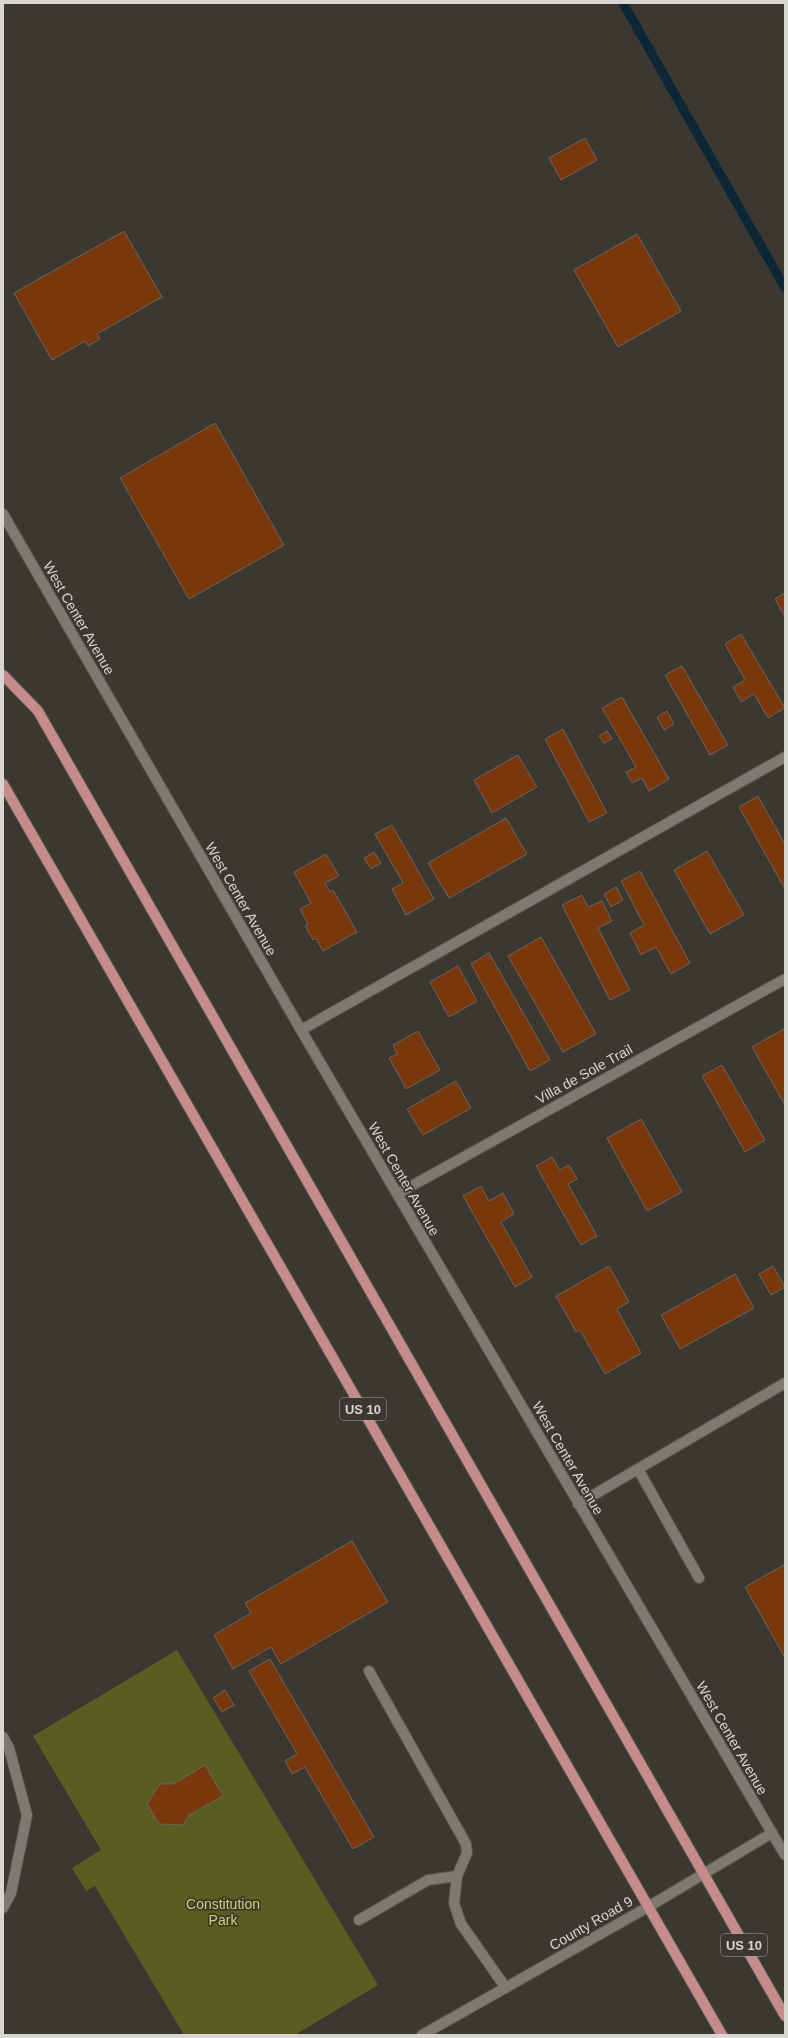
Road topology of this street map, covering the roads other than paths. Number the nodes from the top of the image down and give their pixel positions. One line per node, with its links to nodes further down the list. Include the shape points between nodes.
1 (3, 514): 6 (street, West Center Avenue)
2 (3, 675): 16 (main road, US 10, via 38,711)
3 (785, 757): 6 (street)
4 (3, 784): 18 (main road, US 10)
5 (785, 979): 7 (street, Villa de Sole Trail)
6 (301, 1030): 7 (street, West Center Avenue)
7 (397, 1194): 10 (street, West Center Avenue)
8 (785, 1383): 9 (street)
9 (638, 1469): 10 (street); 11 (street)
10 (578, 1504): 14 (street, West Center Avenue)
11 (699, 1578)
12 (369, 1671): 17 (street, via 466,1844 467,1853)
13 (3, 1737): 19 (street, via 9,1748 26,1815 11,1892)
14 (772, 1833): 15 (street, West Center Avenue); 16 (street, County Road 9)
15 (785, 1855)
16 (703, 1874): 18 (street, County Road 9); 22 (main road, US 10)
17 (457, 1876): 20 (street, via 428,1880); 21 (street, via 454,1903 461,1924)
18 (648, 1907): 21 (street, County Road 9); 24 (main road, US 10)
19 (3, 1908)
20 (359, 1920)
21 (506, 1988): 23 (street, County Road 9)
22 (785, 2016)
23 (427, 2034)
24 (722, 2035)

